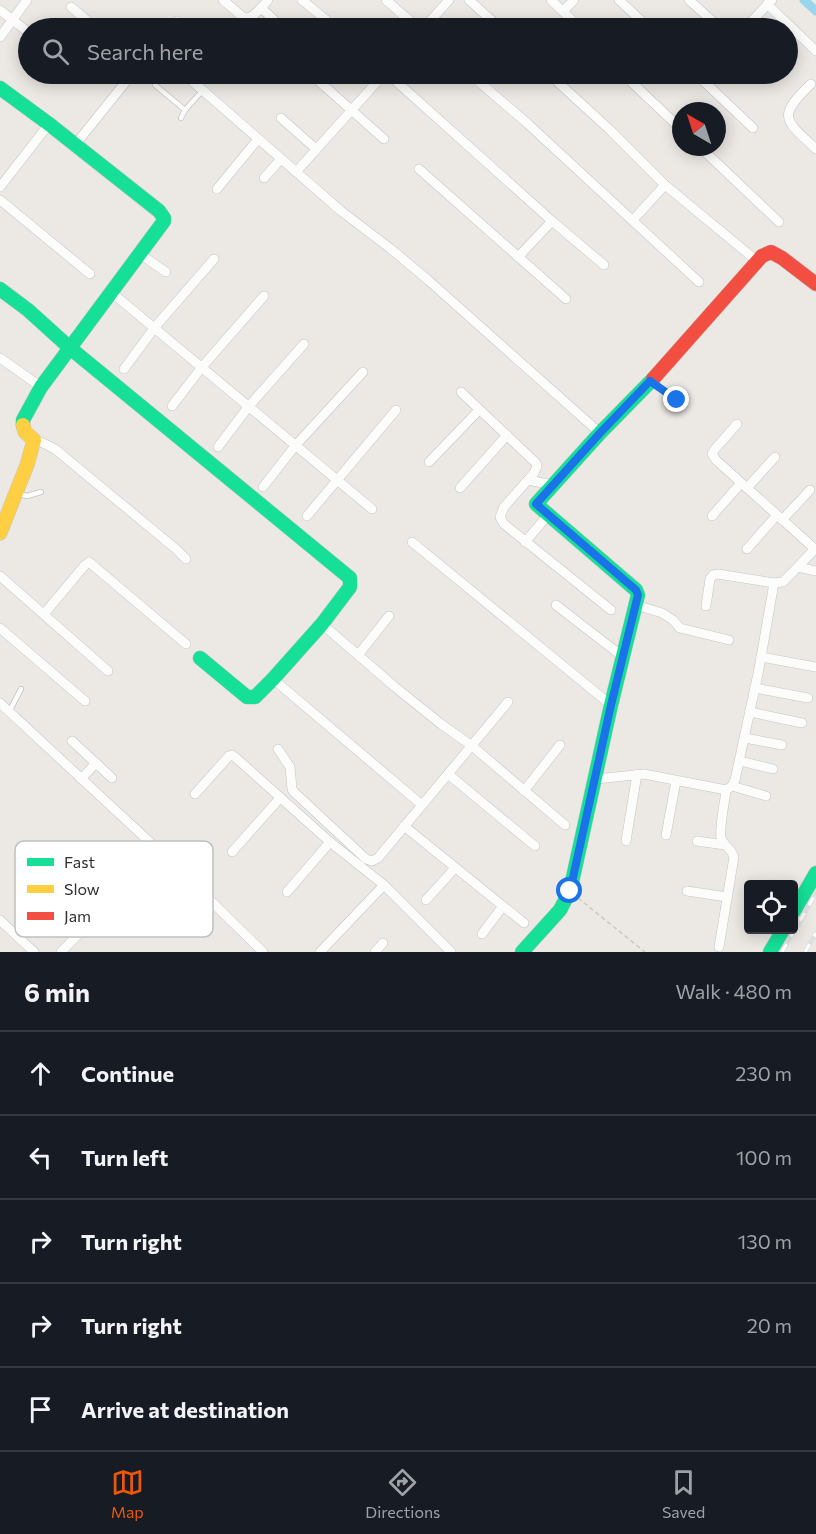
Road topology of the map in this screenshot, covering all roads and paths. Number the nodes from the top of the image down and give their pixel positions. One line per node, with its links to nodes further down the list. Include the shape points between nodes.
1 (27, 0): 30 (street)
2 (223, 0): 18 (street)
3 (268, 0): 14 (street)
4 (302, 0): 21 (street)
5 (386, 0): 22 (street)
6 (449, 0): 23 (street)
7 (469, 0): 24 (street)
8 (551, 0): 16 (street)
9 (574, 0): 16 (street)
10 (619, 0): 26 (street)
11 (689, 0): 27 (street)
12 (770, 2): 28 (street); 29 (street)
13 (71, 7): 17 (street)
14 (261, 8): 19 (street); 20 (street)
15 (0, 10): 30 (street)
16 (563, 11): 25 (street)
17 (84, 18)
18 (244, 18)
19 (250, 18)
20 (272, 18)
21 (324, 18)
22 (407, 18)
23 (433, 18)
24 (489, 18)
25 (570, 18)
26 (638, 18)
27 (709, 18)
28 (755, 18)
29 (785, 18)
30 (12, 20): 31 (street); 33 (street)
31 (18, 24)
32 (798, 32): 34 (street)
33 (0, 37)
34 (816, 51)
35 (124, 84): 57 (street)
36 (155, 84): 48 (lane)
37 (196, 84): 47 (street)
38 (322, 84): 49 (street)
39 (376, 84): 49 (street)
40 (397, 84): 70 (street)
41 (482, 84): 69 (street)
42 (560, 84): 65 (street)
43 (634, 84): 52 (street)
44 (707, 84): 54 (street)
45 (811, 84): 59 (street, via 787,112 792,126)
46 (0, 88): 53 (street)
47 (204, 90): 48 (lane); 55 (street)
48 (185, 110): 50 (lane)
49 (351, 110): 56 (street); 58 (street)
50 (180, 118)
51 (281, 118): 58 (street)
52 (672, 120)
53 (49, 124): 57 (street); 66 (street)
54 (753, 128)
55 (258, 139): 61 (street); 67 (street)
56 (384, 139)
57 (75, 145): 72 (street, via 163,214 164,221)
58 (316, 149): 63 (street)
59 (816, 149)
60 (709, 156): 71 (street)
61 (281, 159): 63 (street); 64 (street)
62 (419, 169): 73 (street)
63 (296, 172): 101 (street, via 428,280)
64 (264, 178)
65 (665, 185): 69 (street); 75 (street)
66 (0, 187)
67 (217, 189)
68 (0, 200): 78 (street)
69 (633, 220): 79 (street)
70 (552, 221): 73 (street); 76 (street)
71 (779, 222)
72 (140, 254): 77 (street); 82 (street)
73 (518, 257): 84 (street)
74 (214, 259): 85 (street)
75 (757, 261): 80 (street, via 771,252); 92 (street)
76 (604, 265)
77 (166, 272)
78 (90, 274)
79 (699, 282)
80 (816, 284)
81 (0, 289): 87 (street)
82 (111, 292): 85 (street); 87 (street)
83 (264, 296): 89 (street)
84 (566, 299)
85 (154, 327): 89 (street); 90 (street)
86 (304, 344): 97 (street)
87 (70, 348): 93 (street); 138 (street, via 350,578 350,587)
88 (0, 358): 93 (street)
89 (202, 368): 96 (street); 97 (street)
90 (124, 369)
91 (363, 372): 104 (street)
92 (650, 381): 95 (lane, via 677,400); 101 (street)
93 (41, 387): 103 (street, via 22,424)
94 (461, 392): 99 (street)
95 (686, 395)
96 (172, 406)
97 (249, 406): 104 (street); 105 (street)
98 (396, 410): 108 (street)
99 (479, 410): 102 (street); 107 (street)
100 (737, 424): 111 (street, via 712,454)
101 (600, 433): 110 (street)
102 (507, 435): 109 (street, via 536,463); 113 (street)
103 (34, 440): 116 (street); 127 (street, via 55,449)
104 (295, 446): 108 (street); 112 (street)
105 (218, 447)
106 (775, 457): 111 (street)
107 (429, 462)
108 (338, 479): 117 (street); 118 (street)
109 (528, 480): 110 (street); 124 (street, via 500,517)
110 (553, 485): 133 (street, via 536,506 636,590)
111 (744, 486): 119 (street); 120 (street)
112 (263, 487)
113 (460, 488)
114 (810, 490): 120 (street)
115 (41, 492): 116 (lane)
116 (16, 494): 122 (street)
117 (372, 509)
118 (308, 516)
119 (712, 516)
120 (779, 518): 125 (street); 126 (street)
121 (543, 521): 124 (street)
122 (0, 533)
123 (412, 542): 155 (street)
124 (525, 542): 135 (street)
125 (747, 549)
126 (815, 550): 128 (street)
127 (186, 560)
128 (798, 567): 129 (street); 131 (street, via 783,582)
129 (816, 571)
130 (0, 576): 136 (street)
131 (774, 583): 134 (street, via 713,575); 144 (street)
132 (556, 605): 143 (street)
133 (636, 606): 140 (street, via 662,613 680,628); 143 (street)
134 (706, 606)
135 (611, 610)
136 (44, 614): 141 (street, via 89,562); 147 (street)
137 (389, 616): 142 (street)
138 (322, 624): 142 (street); 148 (street)
139 (0, 628): 152 (street)
140 (729, 640)
141 (186, 644)
142 (358, 655): 163 (street)
143 (623, 657): 155 (street)
144 (761, 657): 146 (street); 149 (street)
145 (200, 658): 148 (street, via 250,698)
146 (816, 666)
147 (108, 670)
148 (273, 679): 179 (street)
149 (755, 688): 151 (street); 157 (street)
150 (21, 689): 156 (lane)
151 (808, 698)
152 (85, 701)
153 (508, 702): 163 (street)
154 (0, 703): 156 (street)
155 (611, 705): 172 (street)
156 (9, 712): 171 (street)
157 (750, 712): 158 (street); 159 (street)
158 (802, 723)
159 (745, 738): 162 (street); 165 (street)
160 (72, 741): 166 (street)
161 (560, 745): 175 (street)
162 (782, 745)
163 (472, 746): 168 (street); 175 (street)
164 (278, 749): 181 (street, via 290,767 294,792 366,859 378,858)
165 (740, 761): 167 (street); 174 (street)
166 (96, 763): 170 (street); 171 (street)
167 (773, 768)
168 (448, 774): 179 (street); 188 (street)
169 (637, 774): 172 (street); 173 (street); 184 (street)
170 (112, 778)
171 (81, 779): 183 (street)
172 (596, 779): 193 (street)
173 (676, 781): 174 (street); 182 (street)
174 (729, 788): 177 (street); 187 (street, via 721,836)
175 (524, 790): 180 (street)
176 (195, 794): 178 (street, via 232,755)
177 (766, 796)
178 (280, 798): 186 (street); 189 (street)
179 (422, 805): 181 (street)
180 (565, 825)
181 (404, 826): 190 (street)
182 (666, 835)
183 (148, 841)
184 (626, 841)
185 (697, 841): 187 (street)
186 (330, 842): 192 (street); 195 (street)
187 (725, 845): 196 (street, via 734,855)
188 (535, 846)
189 (232, 852)
190 (455, 868): 197 (street); 200 (street)
191 (816, 873): 199 (street)
192 (384, 885): 213 (street); 215 (street)
193 (570, 891): 216 (street, via 560,910); 217 (path)
194 (687, 891): 196 (street)
195 (286, 892)
196 (728, 897): 209 (street)
197 (426, 900)
198 (213, 904): 212 (street)
199 (798, 904)
200 (503, 906): 202 (street); 204 (street)
201 (0, 920): 203 (street)
202 (524, 923)
203 (15, 934)
204 (482, 934)
205 (781, 934): 218 (street)
206 (18, 937): 210 (street)
207 (76, 937): 211 (street)
208 (383, 943): 214 (street)
209 (719, 947)
210 (34, 952)
211 (61, 952)
212 (263, 952)
213 (320, 952)
214 (375, 952)
215 (451, 952)
216 (522, 952)
217 (645, 952)
218 (770, 952)

